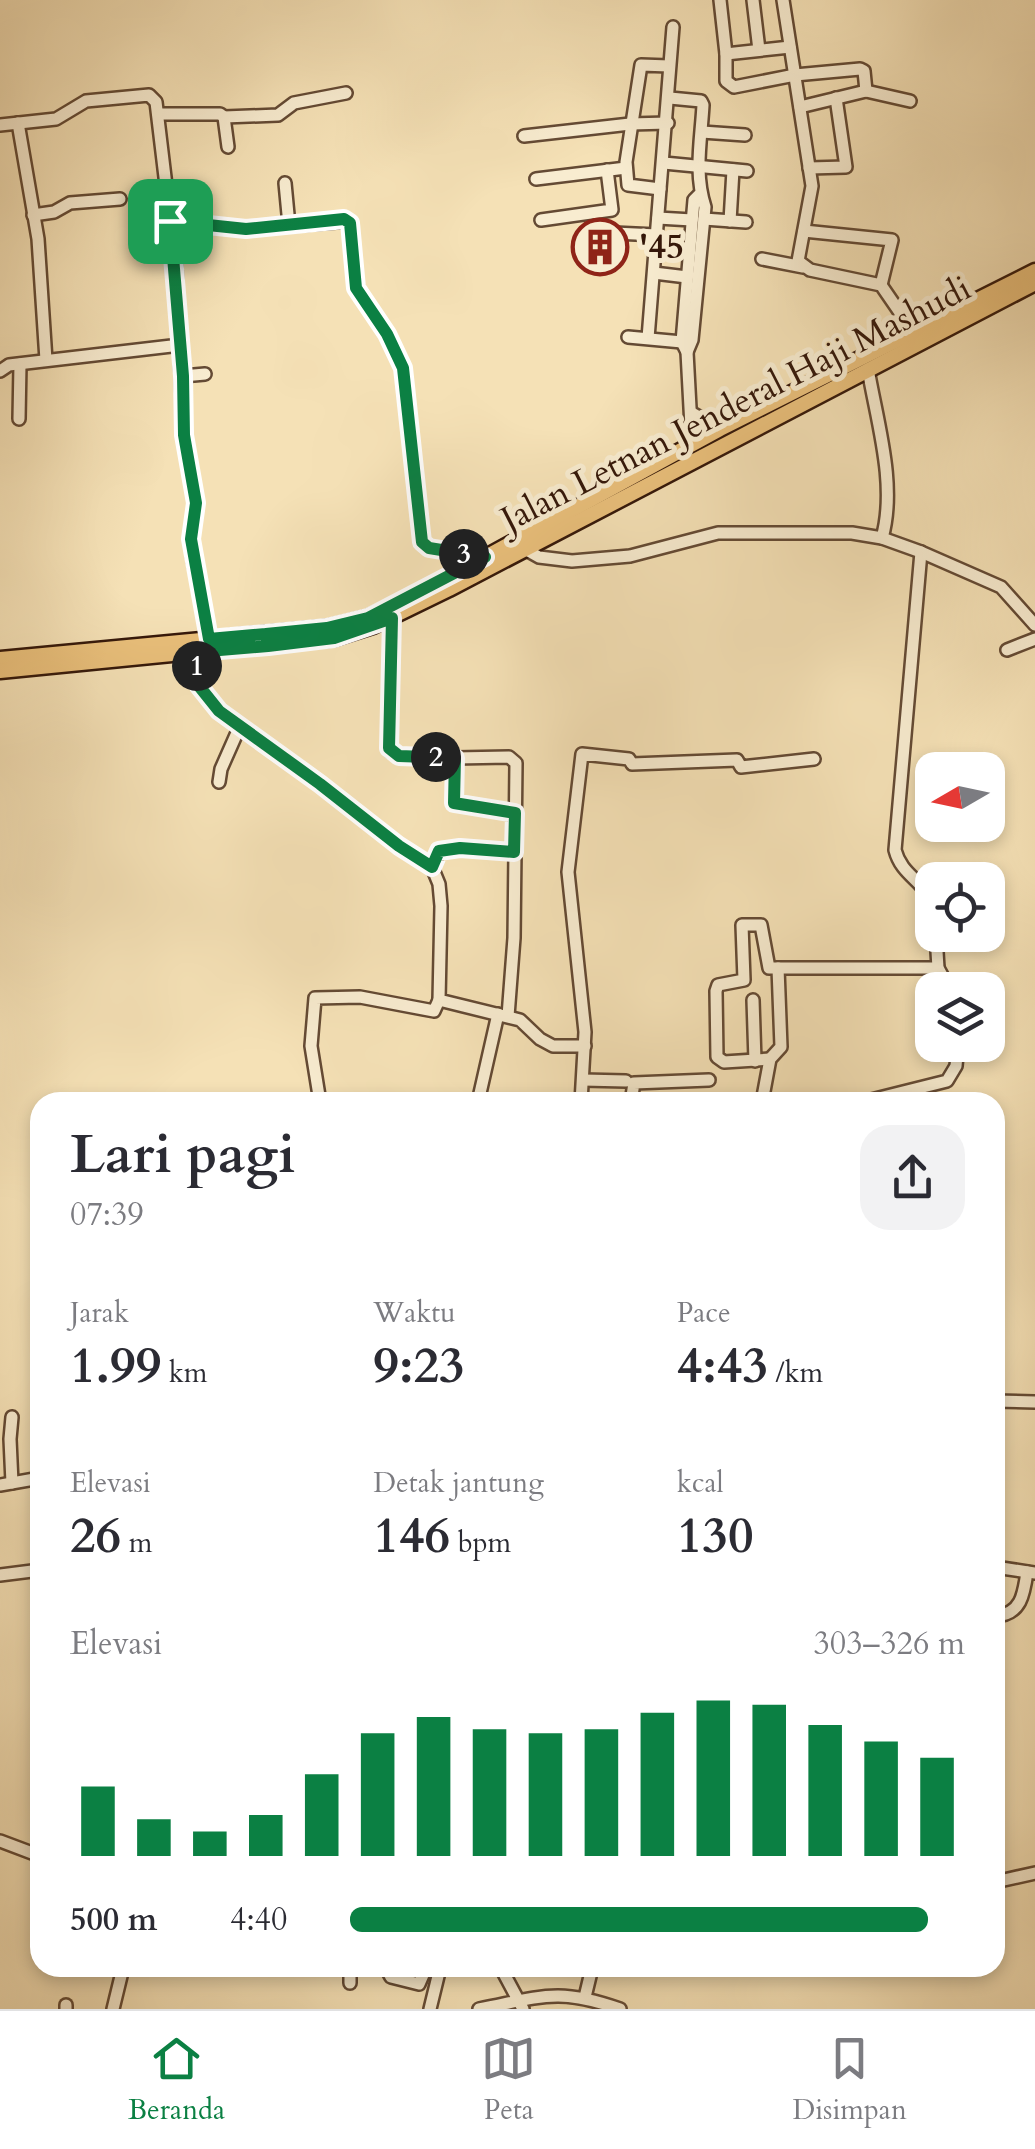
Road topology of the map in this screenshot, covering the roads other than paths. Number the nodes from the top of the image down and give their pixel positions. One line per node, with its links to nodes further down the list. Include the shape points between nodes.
1 (720, 0): 7 (street)
2 (753, 0): 6 (street)
3 (783, 0): 5 (street)
4 (673, 27): 8 (street)
5 (790, 47): 6 (street); 9 (street)
6 (760, 50): 7 (street)
7 (726, 54): 9 (street, via 726,81 734,87)
8 (670, 66): 12 (street); 20 (street, via 642,66)
9 (795, 75): 10 (street, via 860,69); 15 (street)
10 (866, 91): 13 (street); 14 (street)
11 (346, 92): 17 (street, via 294,103 278,115)
12 (670, 98): 19 (street); 22 (street, via 702,102)
13 (836, 98): 15 (street); 29 (street, via 846,166)
14 (910, 101)
15 (800, 106): 29 (street)
16 (158, 114): 17 (street); 18 (street, via 154,98 144,95 86,102 56,119); 39 (street)
17 (224, 117): 25 (street)
18 (18, 123): 21 (street); 35 (street)
19 (668, 123): 20 (street); 26 (street)
20 (630, 124): 24 (street); 28 (street)
21 (0, 125)
22 (702, 132): 23 (street); 27 (street)
23 (745, 135)
24 (524, 136)
25 (228, 147)
26 (664, 163): 27 (street); 33 (street)
27 (698, 166): 38 (street, via 704,203); 40 (street, via 740,170)
28 (626, 168): 30 (street); 33 (street, via 628,185)
29 (809, 168): 43 (street)
30 (607, 170): 31 (street); 37 (street, via 612,210)
31 (536, 179)
32 (284, 182): 42 (street)
33 (660, 189): 36 (street)
34 (120, 198): 35 (street)
35 (34, 215): 58 (street)
36 (658, 218): 38 (street); 45 (street)
37 (540, 220)
38 (698, 220): 40 (street); 50 (street); 57 (street, via 692,340)
39 (170, 221): 42 (street, via 230,229); 56 (street)
40 (730, 221): 41 (street)
41 (746, 222)
42 (289, 225): 71 (street, via 349,221 356,288 403,368 422,542)
43 (804, 231): 47 (street, via 798,260); 52 (street, via 892,240)
44 (614, 234): 45 (street)
45 (657, 235): 49 (street)
46 (762, 259): 47 (street)
47 (803, 267): 52 (street)
48 (1035, 271): 53 (main road, Jalan Letnan Jenderal Haji Mashudi)
49 (654, 273): 50 (street); 55 (street)
50 (687, 276): 57 (street)
51 (1035, 283): 60 (main road, Jalan Letnan Jenderal Haji Mashudi)
52 (882, 285): 53 (street)
53 (914, 333): 66 (main road, Jalan Letnan Jenderal Haji Mashudi)
54 (628, 337): 55 (street)
55 (648, 338): 57 (street)
56 (180, 345): 58 (street); 63 (street)
57 (685, 347): 64 (street)
58 (46, 360): 59 (street)
59 (20, 364): 61 (street); 65 (street)
60 (868, 369): 68 (street, via 887,502); 69 (main road, Jalan Letnan Jenderal Haji Mashudi)
61 (0, 371)
62 (206, 374): 63 (street)
63 (183, 376): 74 (street, via 184,435 196,503 191,539)
64 (692, 413): 66 (street); 67 (street)
65 (19, 419)
66 (720, 429): 67 (main road, Jalan Letnan Jenderal Haji Mashudi)
67 (692, 445): 71 (main road, Jalan Letnan Jenderal Haji Mashudi)
68 (882, 538): 69 (street, via 718,533 630,556 572,561); 70 (street)
69 (523, 548): 72 (main road, Jalan Letnan Jenderal Haji Mashudi)
70 (921, 552): 73 (street, via 1008,591); 88 (street, via 894,850 901,869)
71 (485, 557): 76 (main road, Jalan Letnan Jenderal Haji Mashudi, via 368,618)
72 (392, 618): 76 (main road, Jalan Letnan Jenderal Haji Mashudi, via 334,638); 82 (street, via 389,748 399,756)
73 (1035, 625)
74 (209, 639): 76 (main road, Jalan Letnan Jenderal Haji Mashudi); 79 (main road, Jalan Letnan Jenderal Haji Mashudi)
75 (1035, 639): 77 (street)
76 (267, 640): 78 (main road, Jalan Letnan Jenderal Haji Mashudi)
77 (1008, 650)
78 (196, 652): 80 (main road, Jalan Letnan Jenderal Haji Mashudi); 81 (street, via 202,693)
79 (0, 658)
80 (0, 671)
81 (240, 726): 84 (street); 87 (street)
82 (455, 758): 85 (street, via 454,803); 85 (street, via 514,760)
83 (814, 760): 96 (street, via 632,764 582,754 568,872)
84 (218, 782)
85 (515, 813): 86 (street)
86 (514, 852): 87 (street, via 450,848 439,851); 95 (street, via 514,938)
87 (432, 867): 93 (street, via 441,906)
88 (915, 880)
89 (937, 952): 91 (street)
90 (778, 968): 91 (street); 97 (street, via 781,1047); 98 (street, via 767,967 761,925 742,925 744,978 717,986 716,1052 724,1062)
91 (938, 968): 92 (street)
92 (940, 972)
93 (439, 1000): 95 (street); 103 (street, via 434,1012 360,998 315,998 310,1046)
94 (753, 1000): 98 (street)
95 (503, 1015): 96 (street, via 520,1020 546,1043); 104 (street)
96 (584, 1046): 100 (street)
97 (770, 1060): 98 (street); 107 (street)
98 (754, 1061)
99 (956, 1062): 108 (street, via 947,1081)
100 (582, 1080): 101 (street); 105 (street)
101 (626, 1080)
102 (709, 1080): 106 (street, via 634,1083)
103 (318, 1092)
104 (481, 1092)
105 (581, 1092)
106 (633, 1092)
107 (764, 1092)
108 (903, 1092)
109 (1005, 1401): 110 (street)
110 (1035, 1402)
111 (12, 1417): 112 (street)
112 (6, 1484)
113 (1005, 1568): 115 (street)
114 (30, 1571): 116 (street)
115 (1031, 1572): 117 (street, via 1018,1607)
116 (0, 1575)
117 (1005, 1616)
118 (0, 1840): 119 (street)
119 (30, 1852)
120 (1035, 1873): 121 (street)
121 (1005, 1880)
122 (121, 1977): 132 (street)
123 (350, 1977): 129 (street)
124 (392, 1977): 125 (street, via 419,1984)
125 (422, 1977)
126 (438, 1977): 133 (street)
127 (506, 1977): 131 (street)
128 (590, 1977): 130 (street)
129 (350, 1983)
130 (585, 1998): 131 (street, via 562,1994); 135 (street)
131 (522, 2005): 134 (street)
132 (113, 2009)
133 (430, 2009)
134 (478, 2009)
135 (620, 2009)

